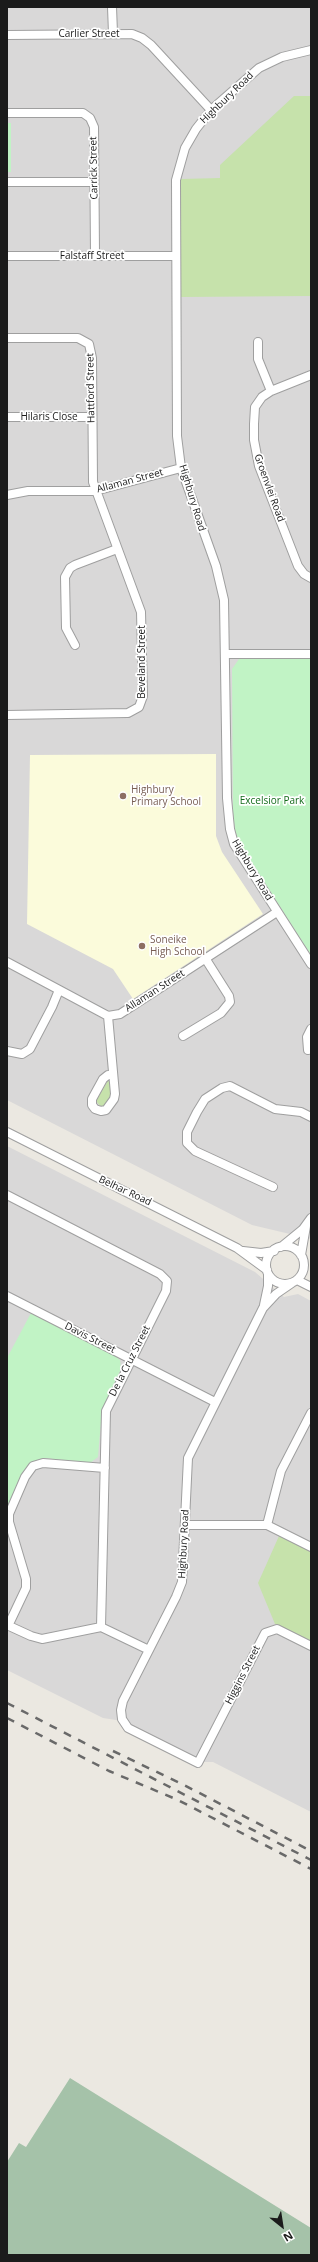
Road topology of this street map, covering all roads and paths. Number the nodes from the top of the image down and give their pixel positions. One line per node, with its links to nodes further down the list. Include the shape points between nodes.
1 (112, 7): 2 (street)
2 (113, 33): 3 (street, Carlier Street); 5 (street, Carlier Street, via 132,34 151,45)
3 (7, 35)
4 (311, 50): 5 (street, Highbury Road, via 282,57 259,68)
5 (211, 110): 11 (street, Highbury Road, via 191,136 179,164 176,180)
6 (7, 113): 8 (street, Carrick Street, via 86,115 94,126)
7 (7, 182): 8 (street)
8 (94, 182): 9 (street, Carrick Street)
9 (95, 255): 10 (street, Falstaff Street); 11 (street, Falstaff Street)
10 (7, 256)
11 (176, 256): 18 (street, Highbury Road, via 177,436)
12 (7, 338): 17 (street, Hattford Street, via 78,338 89,344 92,358)
13 (258, 342): 15 (street, via 258,359)
14 (311, 375): 15 (street, Groenvlei Road)
15 (271, 391): 22 (street, Groenvlei Road, via 258,401 255,407 256,454 298,566)
16 (7, 417): 17 (street, Hilaris Close)
17 (91, 417): 19 (street, Hattford Street)
18 (181, 468): 19 (street, Allaman Street); 24 (street, Highbury Road, via 222,589)
19 (95, 491): 20 (street, Allaman Street, via 28,491); 21 (street, Beveland Street)
20 (7, 495)
21 (117, 549): 23 (street, via 75,565 65,576 66,628); 26 (street, Beveland Street, via 141,612 143,696 140,708 119,714)
22 (311, 578)
23 (75, 645)
24 (227, 654): 25 (street); 27 (street, Highbury Road, via 227,798 230,829 234,844)
25 (311, 654)
26 (7, 715)
27 (277, 912): 28 (street, Allaman Street); 30 (street, Highbury Road)
28 (205, 958): 32 (street, Allaman Street, via 120,1014); 34 (street, via 229,996 230,1002 221,1013)
29 (7, 962): 31 (street)
30 (311, 964)
31 (58, 990): 32 (street); 36 (street, via 30,1049 22,1054)
32 (108, 1016): 37 (street)
33 (311, 1029): 35 (street, via 307,1037)
34 (183, 1036)
35 (308, 1050)
36 (7, 1051)
37 (113, 1075)
38 (311, 1117): 40 (street, via 301,1112 275,1109 230,1086 205,1099 197,1112 187,1132 187,1143 195,1151)
39 (7, 1132): 45 (street, Belhar Road)
40 (273, 1187)
41 (7, 1195): 54 (street, De la Cruz Street, via 166,1278 167,1288)
42 (311, 1218): 43 (street)
43 (306, 1226): 44 (street); 46 (street)
44 (277, 1249): 45 (street, Belhar Road, via 262,1253); 46 (street, via 292,1248); 49 (street, via 268,1257)
45 (242, 1251): 49 (street, Belhar Road)
46 (301, 1255): 47 (street)
47 (304, 1265): 48 (street); 50 (street, via 303,1271)
48 (311, 1270)
49 (267, 1272): 50 (street, via 281,1284); 53 (street, Highbury Road, via 268,1286)
50 (294, 1281): 51 (street); 53 (street, Highbury Road, via 276,1294)
51 (311, 1287)
52 (7, 1296): 54 (street, Davis Street)
53 (263, 1308): 55 (street, Highbury Road)
54 (131, 1360): 55 (street, Davis Street); 57 (street, De la Cruz Street, via 106,1411)
55 (215, 1402): 58 (street, Highbury Road, via 188,1458)
56 (311, 1413): 59 (street, via 281,1471)
57 (105, 1468): 61 (street, via 43,1463 33,1466 25,1477 9,1514 9,1529 25,1574 26,1588); 62 (street, De la Cruz Street)
58 (185, 1525): 59 (street); 64 (street, Highbury Road, via 182,1582)
59 (267, 1525): 60 (street)
60 (311, 1547)
61 (8, 1625): 62 (street, via 42,1639)
62 (101, 1627): 64 (street)
63 (311, 1646): 65 (street, Higgins Street, via 277,1629 265,1633)
64 (149, 1650): 65 (street, Highbury Road, via 121,1705 122,1720 128,1728)
65 (198, 1762)

